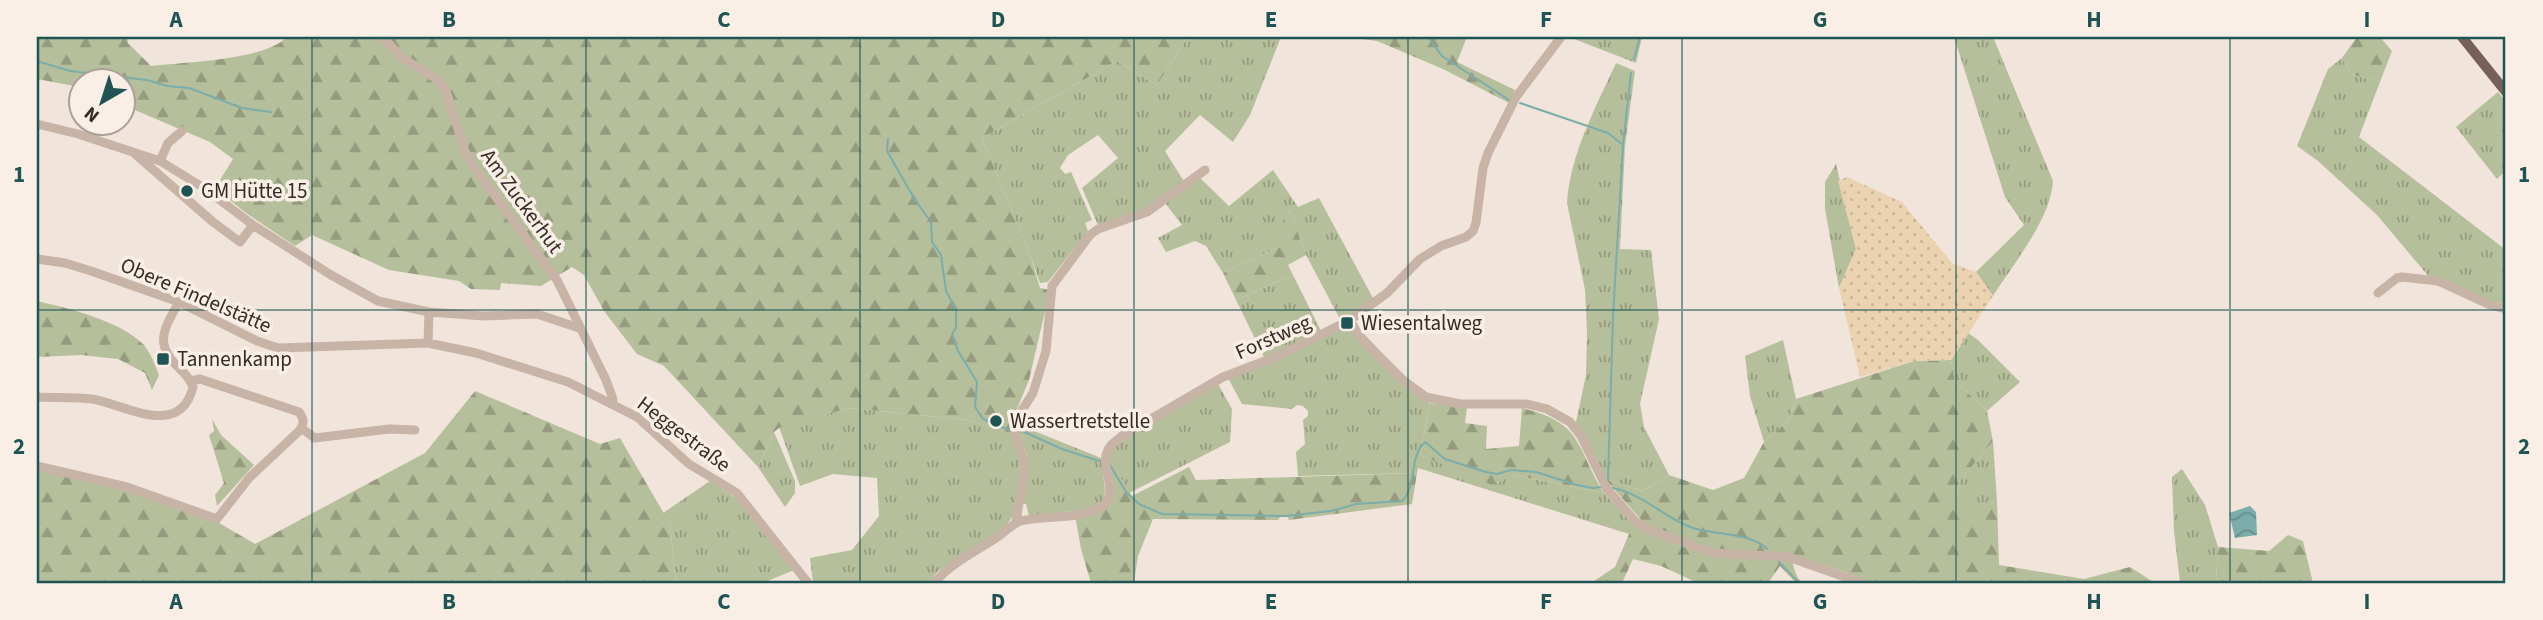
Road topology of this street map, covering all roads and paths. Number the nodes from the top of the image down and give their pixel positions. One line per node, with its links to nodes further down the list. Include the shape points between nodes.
1 (383, 37): 17 (street, Am Zuckerhut, via 446,91 476,170 550,268)
2 (1561, 37): 16 (street, Forstweg, via 1516,97 1488,153 1473,231 1429,252 1387,293)
3 (2462, 37): 4 (main road)
4 (2506, 92)
5 (37, 124): 7 (street)
6 (182, 131): 8 (street, via 168,143)
7 (130, 150): 8 (street); 10 (street, via 240,242)
8 (160, 161): 10 (street)
9 (1205, 170): 26 (street, via 1147,212 1090,234 1052,286 1046,351 1033,393 1014,425 1025,466)
10 (253, 225): 15 (street, via 378,301)
11 (37, 259): 13 (street, Obere Findelstätte, via 65,263)
12 (2378, 293): 14 (street, via 2402,276 2438,281)
13 (179, 302): 18 (street, Obere Findelstätte, via 278,348); 20 (street, via 166,325 164,346)
14 (2506, 309)
15 (429, 312): 17 (street, via 537,314); 18 (street)
16 (1350, 320): 26 (street, Forstweg, via 1223,377 1122,436 1105,455 1110,492 1101,507); 29 (street, via 1381,358 1426,397 1460,404 1527,404 1561,415 1581,436 1605,487 1635,521 1714,553 1788,556)
17 (579, 328): 22 (street, Am Zuckerhut, via 606,380)
18 (428, 343): 19 (street, Obere Findelstätte)
19 (501, 360): 22 (street, Heggestraße, via 568,382)
20 (191, 382): 21 (street, via 191,396 185,404 164,416 139,414 92,399); 23 (street, via 200,379 299,412)
21 (37, 397)
22 (612, 404): 27 (street, Heggestraße, via 637,417 699,472 737,494)
23 (301, 428): 24 (street, via 315,438); 25 (street, via 249,478 217,519 127,487)
24 (415, 430)
25 (37, 466)
26 (1016, 522): 28 (street, Forstweg)
27 (808, 583)
28 (934, 583)
29 (1862, 583)

